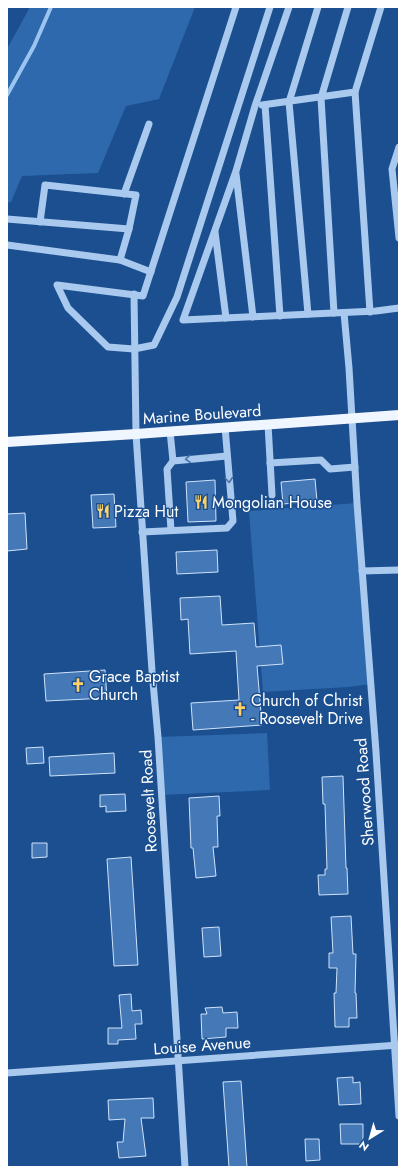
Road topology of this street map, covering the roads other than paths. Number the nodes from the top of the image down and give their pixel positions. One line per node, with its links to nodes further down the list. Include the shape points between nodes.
1 (236, 7): 23 (street)
2 (270, 7): 33 (street, via 177,297 154,345)
3 (289, 7): 11 (street)
4 (318, 7): 9 (street)
5 (348, 7): 8 (street)
6 (381, 7): 7 (street)
7 (355, 92): 8 (street); 26 (street)
8 (321, 98): 9 (street); 27 (street)
9 (289, 102): 10 (street); 29 (street)
10 (265, 105): 11 (street); 30 (street)
11 (255, 106): 14 (street)
12 (149, 124): 15 (street)
13 (399, 147): 20 (street, via 392,169)
14 (236, 171): 19 (street); 31 (street)
15 (124, 194): 17 (street, via 45,184); 18 (street, via 136,195)
16 (7, 219): 17 (street)
17 (40, 222): 18 (street)
18 (129, 229): 22 (street)
19 (215, 230): 32 (street); 32 (street, via 183,320)
20 (399, 238)
21 (7, 245): 22 (street)
22 (120, 260): 23 (street)
23 (150, 272): 24 (street, via 143,296)
24 (134, 294): 33 (street, Roosevelt Road); 33 (street, via 57,285 68,308 108,347)
25 (399, 308): 26 (street)
26 (370, 312): 28 (street)
27 (334, 313): 28 (street); 29 (street)
28 (344, 313): 35 (street, Sherwood Road)
29 (308, 314): 30 (street)
30 (280, 316): 31 (street)
31 (253, 317): 32 (street)
32 (226, 318)
33 (134, 349): 39 (street, Roosevelt Road)
34 (399, 415): 35 (main road, Marine Boulevard)
35 (352, 418): 36 (main road, Marine Boulevard); 44 (street, Sherwood Road)
36 (268, 424): 37 (main road, Marine Boulevard); 43 (street)
37 (225, 427): 38 (main road, Marine Boulevard); 41 (street)
38 (170, 431): 39 (main road, Marine Boulevard); 42 (street)
39 (136, 434): 40 (main road, Marine Boulevard); 47 (street, Roosevelt Road)
40 (7, 442)
41 (227, 456): 42 (street, one-way to 42); 46 (street, one-way to 46, via 233,521 227,528)
42 (173, 461): 46 (street, via 168,468)
43 (270, 463): 44 (street, via 321,460 330,469); 45 (street)
44 (355, 467): 49 (street, Sherwood Road)
45 (272, 495)
46 (171, 530): 47 (street)
47 (142, 532): 51 (street, Roosevelt Road, via 158,737)
48 (399, 570): 49 (street)
49 (362, 571): 50 (street, Sherwood Road)
50 (397, 1045): 51 (street, Louise Avenue); 53 (street, Sherwood Road)
51 (178, 1061): 52 (street, Louise Avenue); 54 (street, Roosevelt Road)
52 (7, 1073)
53 (399, 1116)
54 (185, 1167)

